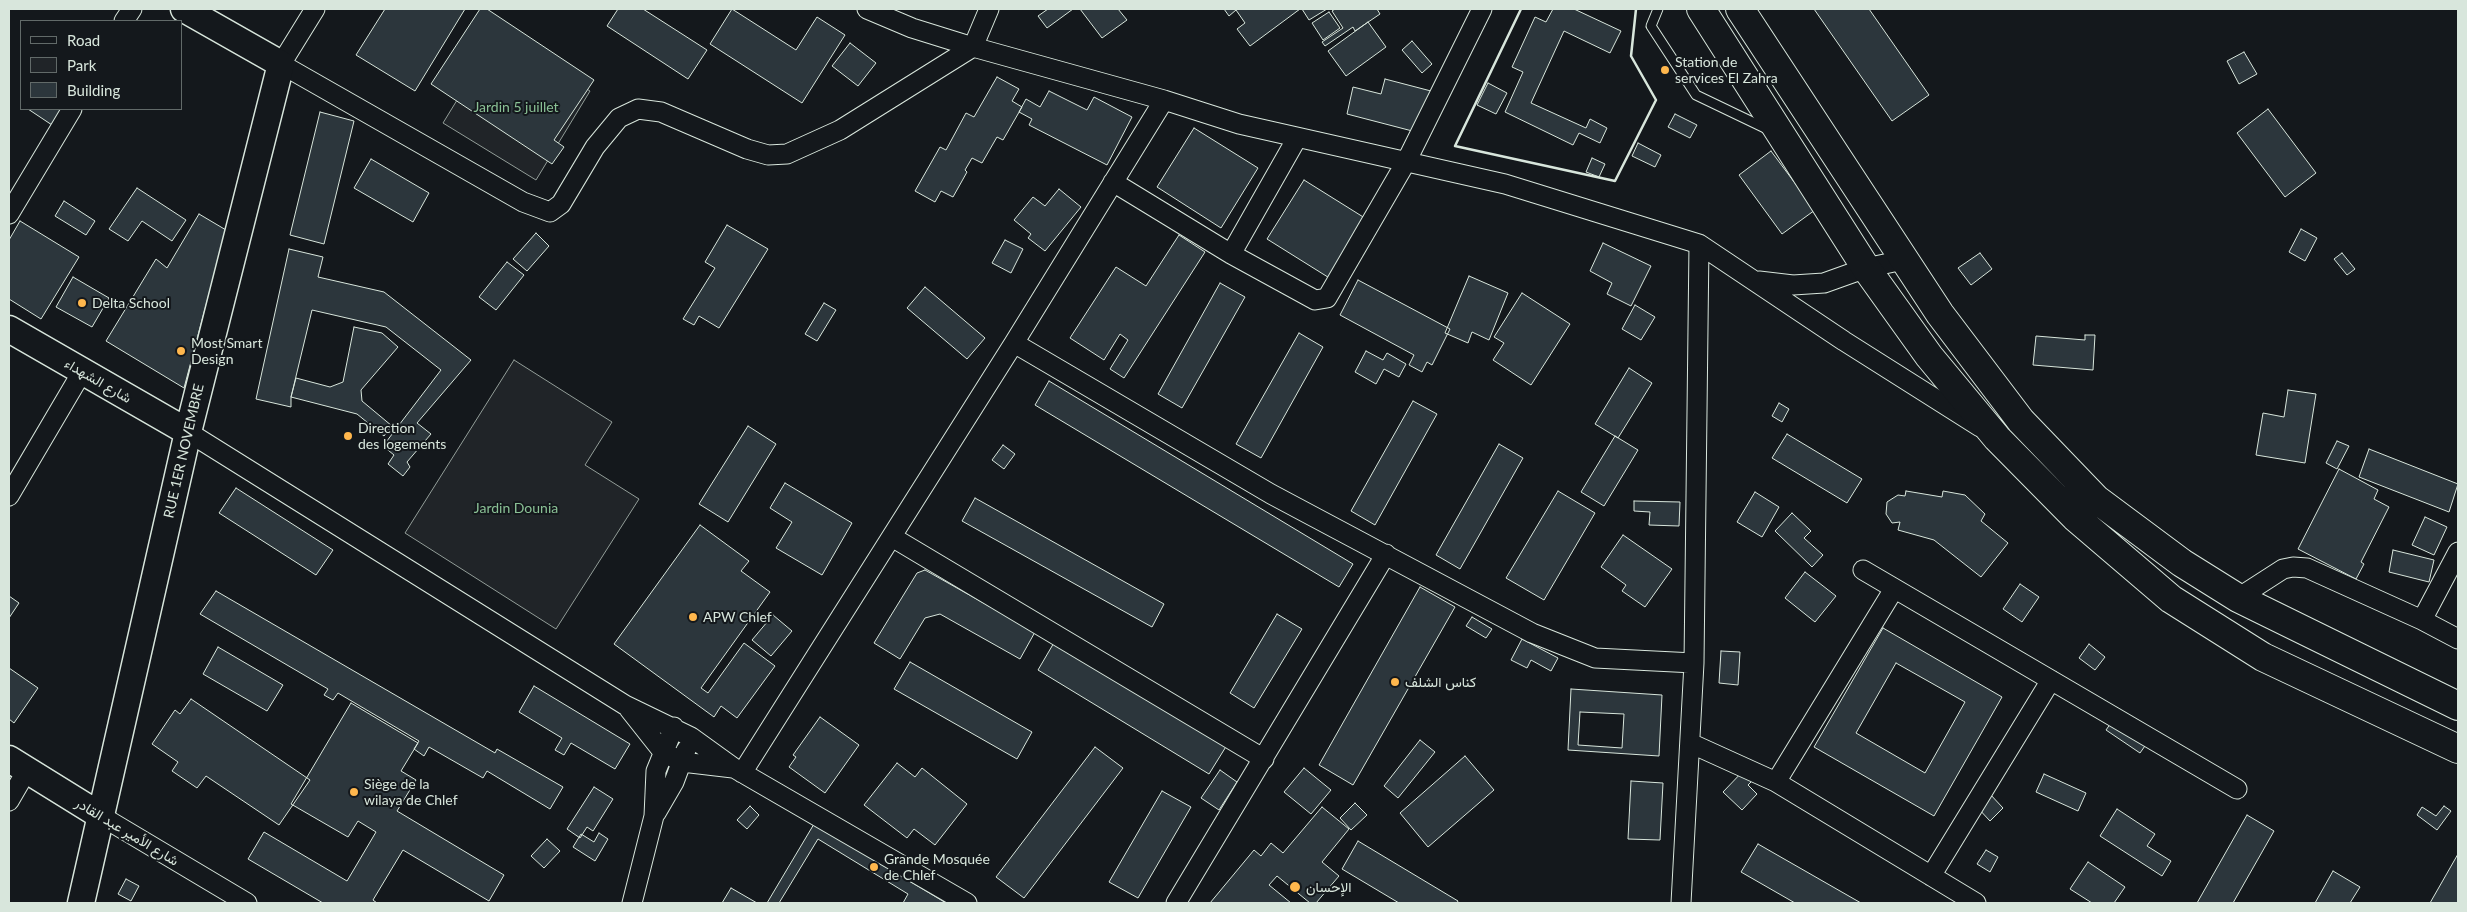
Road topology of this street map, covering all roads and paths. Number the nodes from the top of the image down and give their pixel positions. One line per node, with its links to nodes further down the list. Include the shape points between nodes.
1 (132, 9): 10 (street)
2 (184, 9): 12 (street)
3 (315, 9): 12 (street, RUE 1ER NOVEMBRE)
4 (867, 9): 11 (street, via 912,28)
5 (989, 9): 11 (street)
6 (1482, 9): 17 (street)
7 (1658, 9): 15 (lane, via 1651,26 1696,95)
8 (1701, 9): 15 (highway)
9 (1740, 9): 22 (highway)
10 (125, 20)
11 (973, 47): 12 (street, via 840,130 788,154 768,155 747,149 661,112 638,109 619,118 595,147 561,204 550,212 523,202); 13 (street)
12 (281, 64): 28 (street, RUE 1ER NOVEMBRE)
13 (1164, 100): 16 (street); 18 (street)
14 (71, 110): 19 (street)
15 (1782, 137): 23 (highway)
16 (1297, 138): 17 (street); 21 (street)
17 (1406, 162): 20 (street, via 1505,184); 21 (street, via 1327,298 1322,301)
18 (1113, 182): 21 (street); 26 (street)
19 (9, 214)
20 (1699, 244): 24 (street); 39 (street)
21 (1231, 254)
22 (1903, 260): 23 (street); 36 (highway, via 2021,421 2096,499 2182,563)
23 (1866, 268): 24 (street, via 1811,285); 29 (highway, via 1929,356)
24 (1755, 280): 29 (street)
25 (9, 329): 27 (street, شارع الشهداء)
26 (1014, 343): 31 (street); 33 (street, via 1271,494)
27 (82, 372): 28 (street, شارع الشهداء); 30 (street)
28 (188, 432): 41 (street); 55 (street, RUE 1ER NOVEMBRE)
29 (1996, 438): 46 (highway, via 2075,517 2171,599 2263,657)
30 (9, 496)
31 (892, 537): 48 (street); 51 (street)
32 (2458, 552): 37 (street)
33 (1386, 554): 39 (street, via 1479,606 1574,651 1596,658); 48 (street)
34 (1863, 570): 35 (street)
35 (1894, 589): 40 (street); 52 (street)
36 (2238, 598): 37 (street, via 2283,570 2307,568); 42 (highway)
37 (2422, 620): 38 (street)
38 (2458, 640)
39 (1694, 663): 45 (street)
40 (2051, 680): 53 (street); 57 (street)
41 (625, 705): 43 (street); 47 (street)
42 (2458, 706)
43 (674, 727): 44 (street); 47 (street)
44 (691, 737): 49 (street); 51 (street)
45 (1690, 742): 52 (street); 63 (street)
46 (2458, 749)
47 (663, 752): 49 (street); 56 (street, via 656,771)
48 (1264, 759): 58 (street)
49 (682, 762): 51 (street); 56 (street)
50 (18, 765): 54 (street); 55 (street, شارع الأمير عبد القادر)
51 (738, 771): 62 (street)
52 (1776, 782): 57 (street)
53 (2237, 789)
54 (9, 801)
55 (101, 816): 59 (street, RUE 1ER NOVEMBRE); 60 (street, شارع الأمير عبد القادر)
56 (654, 816): 61 (street)
57 (1930, 876): 64 (street)
58 (1174, 901)
59 (81, 903)
60 (247, 903)
61 (632, 903)
62 (967, 903)
63 (1681, 903)
64 (1976, 903)

